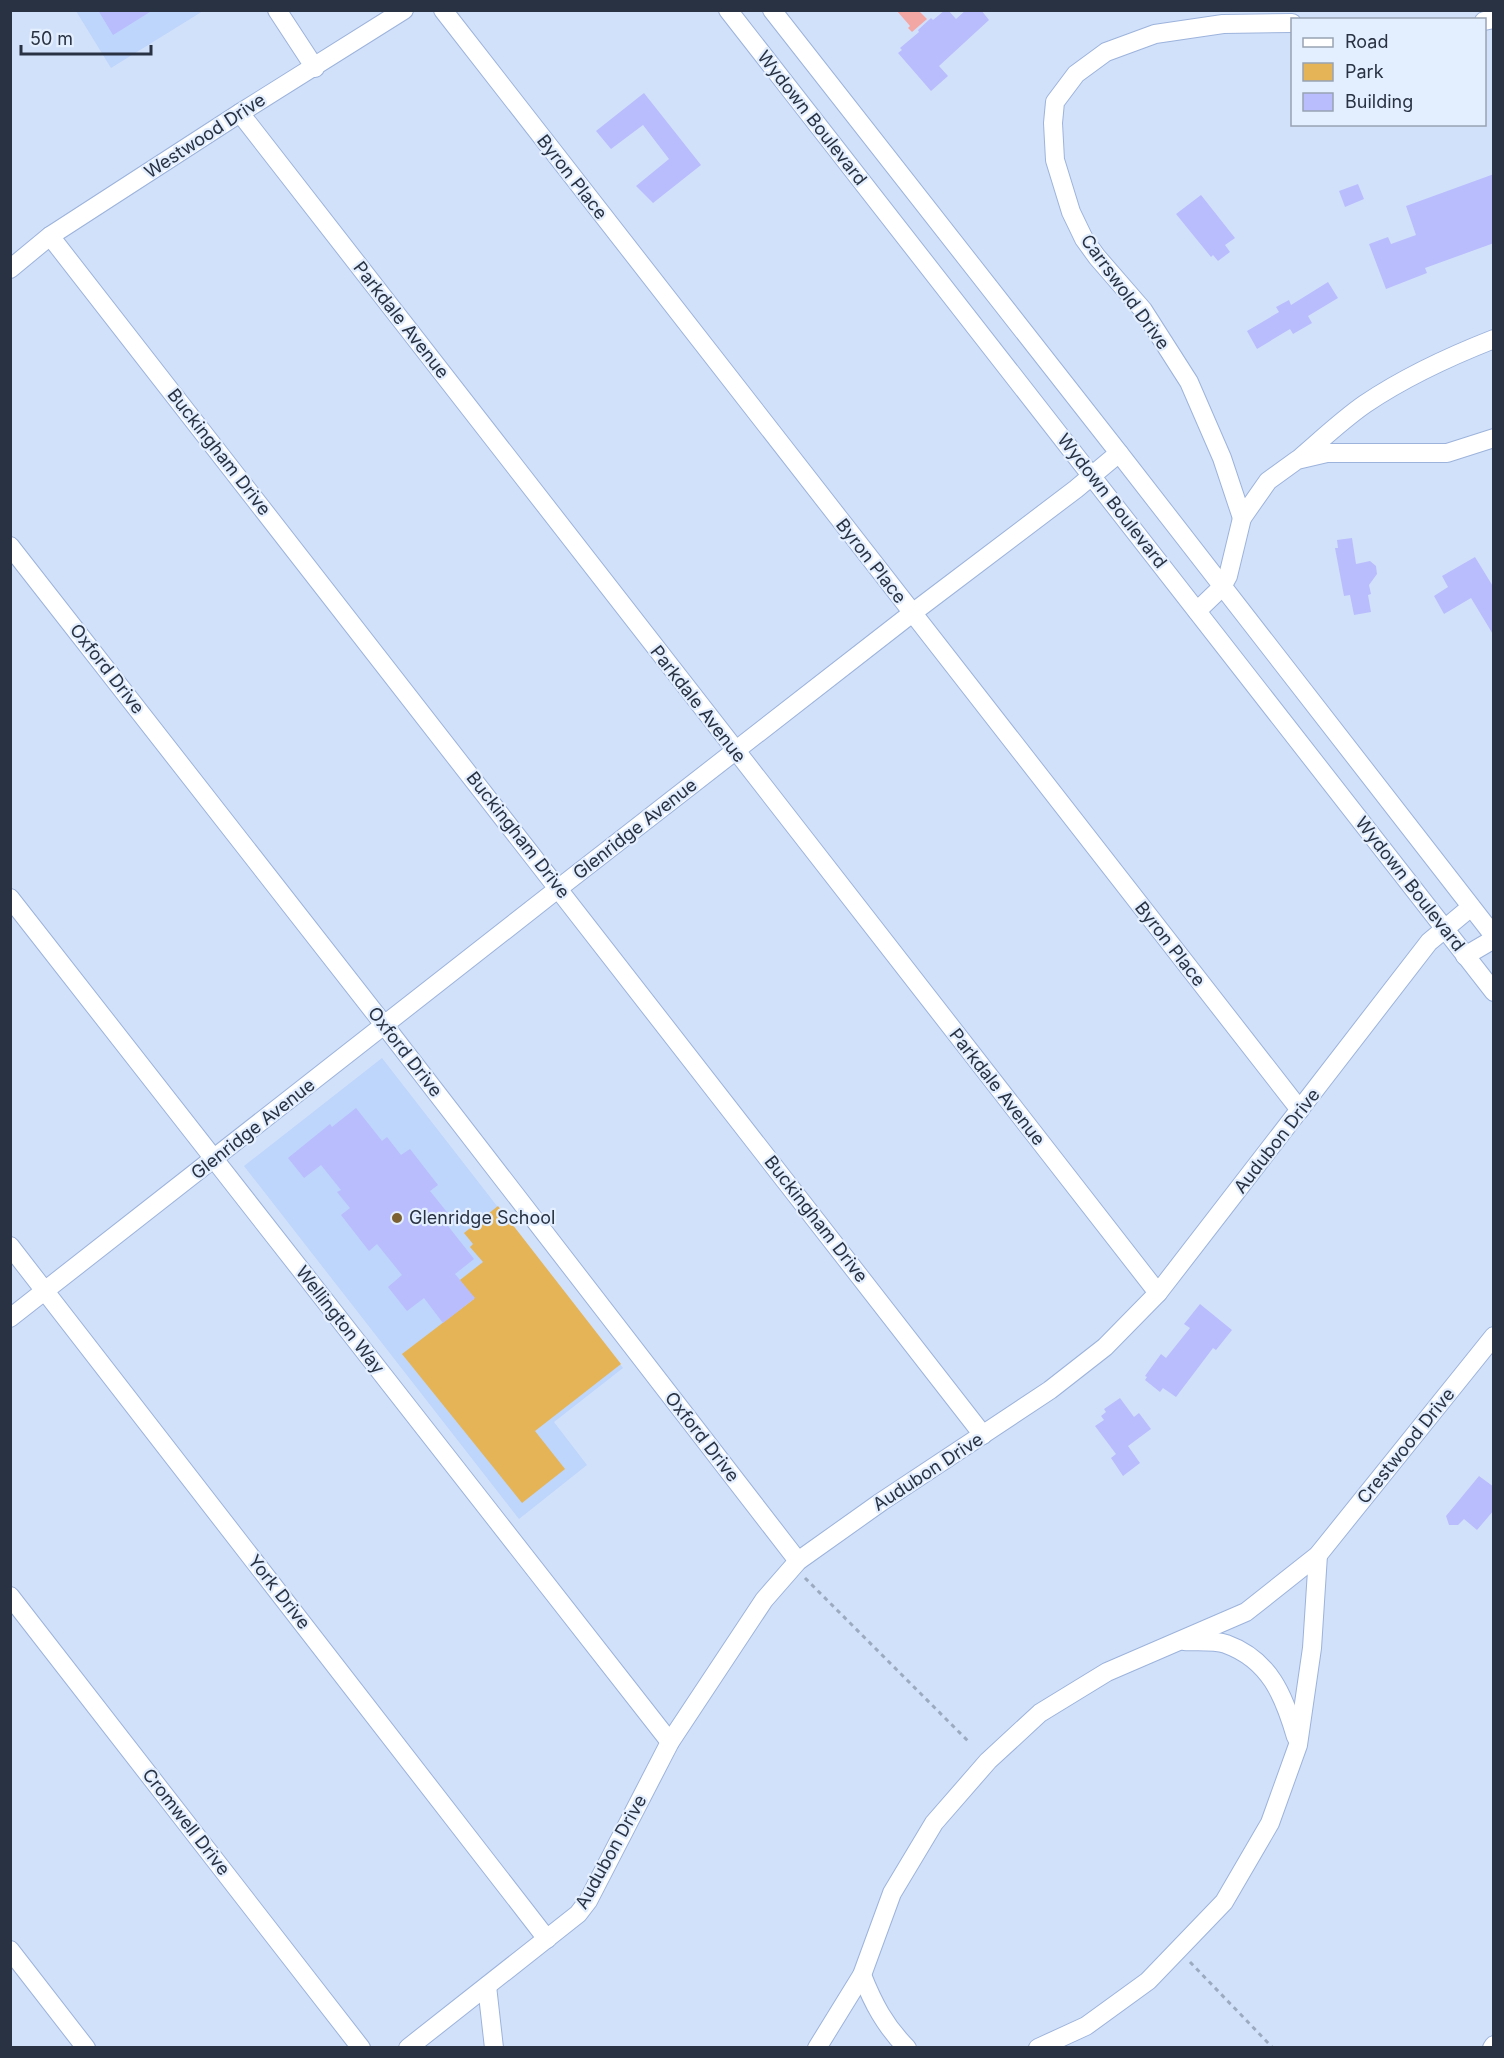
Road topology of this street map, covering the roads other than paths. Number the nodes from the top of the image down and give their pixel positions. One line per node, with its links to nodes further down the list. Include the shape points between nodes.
1 (277, 10): 7 (street)
2 (443, 10): 20 (street, Byron Place)
3 (728, 10): 15 (street, Wydown Boulevard)
4 (772, 10): 13 (street, Wydown Boulevard)
5 (402, 11): 7 (street, Westwood Drive)
6 (1291, 23): 16 (street, Carrswold Drive, via 1223,24 1155,34 1106,52 1076,74 1055,102 1055,159 1071,212 1084,239 1143,310 1189,382 1222,458)
7 (315, 68): 8 (street, Westwood Drive)
8 (240, 113): 9 (street, Westwood Drive); 21 (street, Parkdale Avenue)
9 (50, 236): 10 (street, Westwood Drive); 22 (street, Buckingham Drive)
10 (10, 268)
11 (1494, 339): 14 (street, via 1434,364 1373,399)
12 (1494, 438): 14 (street, via 1447,453 1327,453)
13 (1119, 453): 15 (street, Glenridge Avenue); 18 (street, Wydown Boulevard)
14 (1297, 460): 16 (street, via 1268,482)
15 (1092, 476): 19 (street, Wydown Boulevard); 20 (street, Glenridge Avenue)
16 (1242, 518): 18 (street)
17 (10, 546): 29 (street, Oxford Drive)
18 (1222, 587): 19 (street); 24 (street, Wydown Boulevard)
19 (1197, 611): 25 (street, Wydown Boulevard)
20 (911, 614): 21 (street, Glenridge Avenue); 30 (street, Byron Place)
21 (735, 752): 22 (street, Glenridge Avenue); 34 (street, Parkdale Avenue)
22 (559, 888): 29 (street, Glenridge Avenue); 37 (street, Buckingham Drive)
23 (10, 898): 31 (street, Wellington Way)
24 (1471, 907): 25 (street, Audubon Drive); 26 (street, Wydown Boulevard)
25 (1443, 928): 27 (street, Wydown Boulevard); 30 (street, Audubon Drive)
26 (1494, 938): 27 (street)
27 (1465, 956): 28 (street, Wydown Boulevard)
28 (1494, 992)
29 (385, 1026): 31 (street, Glenridge Avenue); 39 (street, Oxford Drive)
30 (1300, 1110): 34 (street, Audubon Drive)
31 (214, 1160): 33 (street, Glenridge Avenue); 42 (street, Wellington Way)
32 (10, 1246): 33 (street, York Drive)
33 (46, 1291): 35 (street, Glenridge Avenue); 44 (street, York Drive)
34 (1158, 1293): 37 (street, Audubon Drive, via 1105,1347)
35 (10, 1318)
36 (1494, 1336): 38 (street, Crestwood Drive)
37 (983, 1435): 39 (street, Audubon Drive)
38 (1318, 1555): 41 (street, Crestwood Drive, via 1246,1612); 43 (street, via 1312,1648)
39 (795, 1564): 42 (street, Audubon Drive, via 764,1600)
40 (10, 1596): 49 (street, Cromwell Drive)
41 (1181, 1641): 43 (street, Crestwood Drive, via 1224,1643 1253,1658 1276,1684); 46 (street, Crestwood Drive, via 1107,1672 1040,1713 988,1761 934,1823 892,1893)
42 (670, 1742): 44 (street, Audubon Drive, via 588,1901 579,1914)
43 (1298, 1745): 54 (street, via 1270,1822 1224,1902 1148,1981 1086,2026)
44 (547, 1939): 47 (street, Audubon Drive)
45 (10, 1950): 48 (street)
46 (862, 1975): 52 (street, Crestwood Drive); 53 (street, via 873,2004)
47 (487, 1986): 50 (street, Audubon Drive); 51 (street)
48 (86, 2048)
49 (361, 2048)
50 (408, 2048)
51 (494, 2048)
52 (817, 2048)
53 (907, 2048)
54 (1038, 2048)

